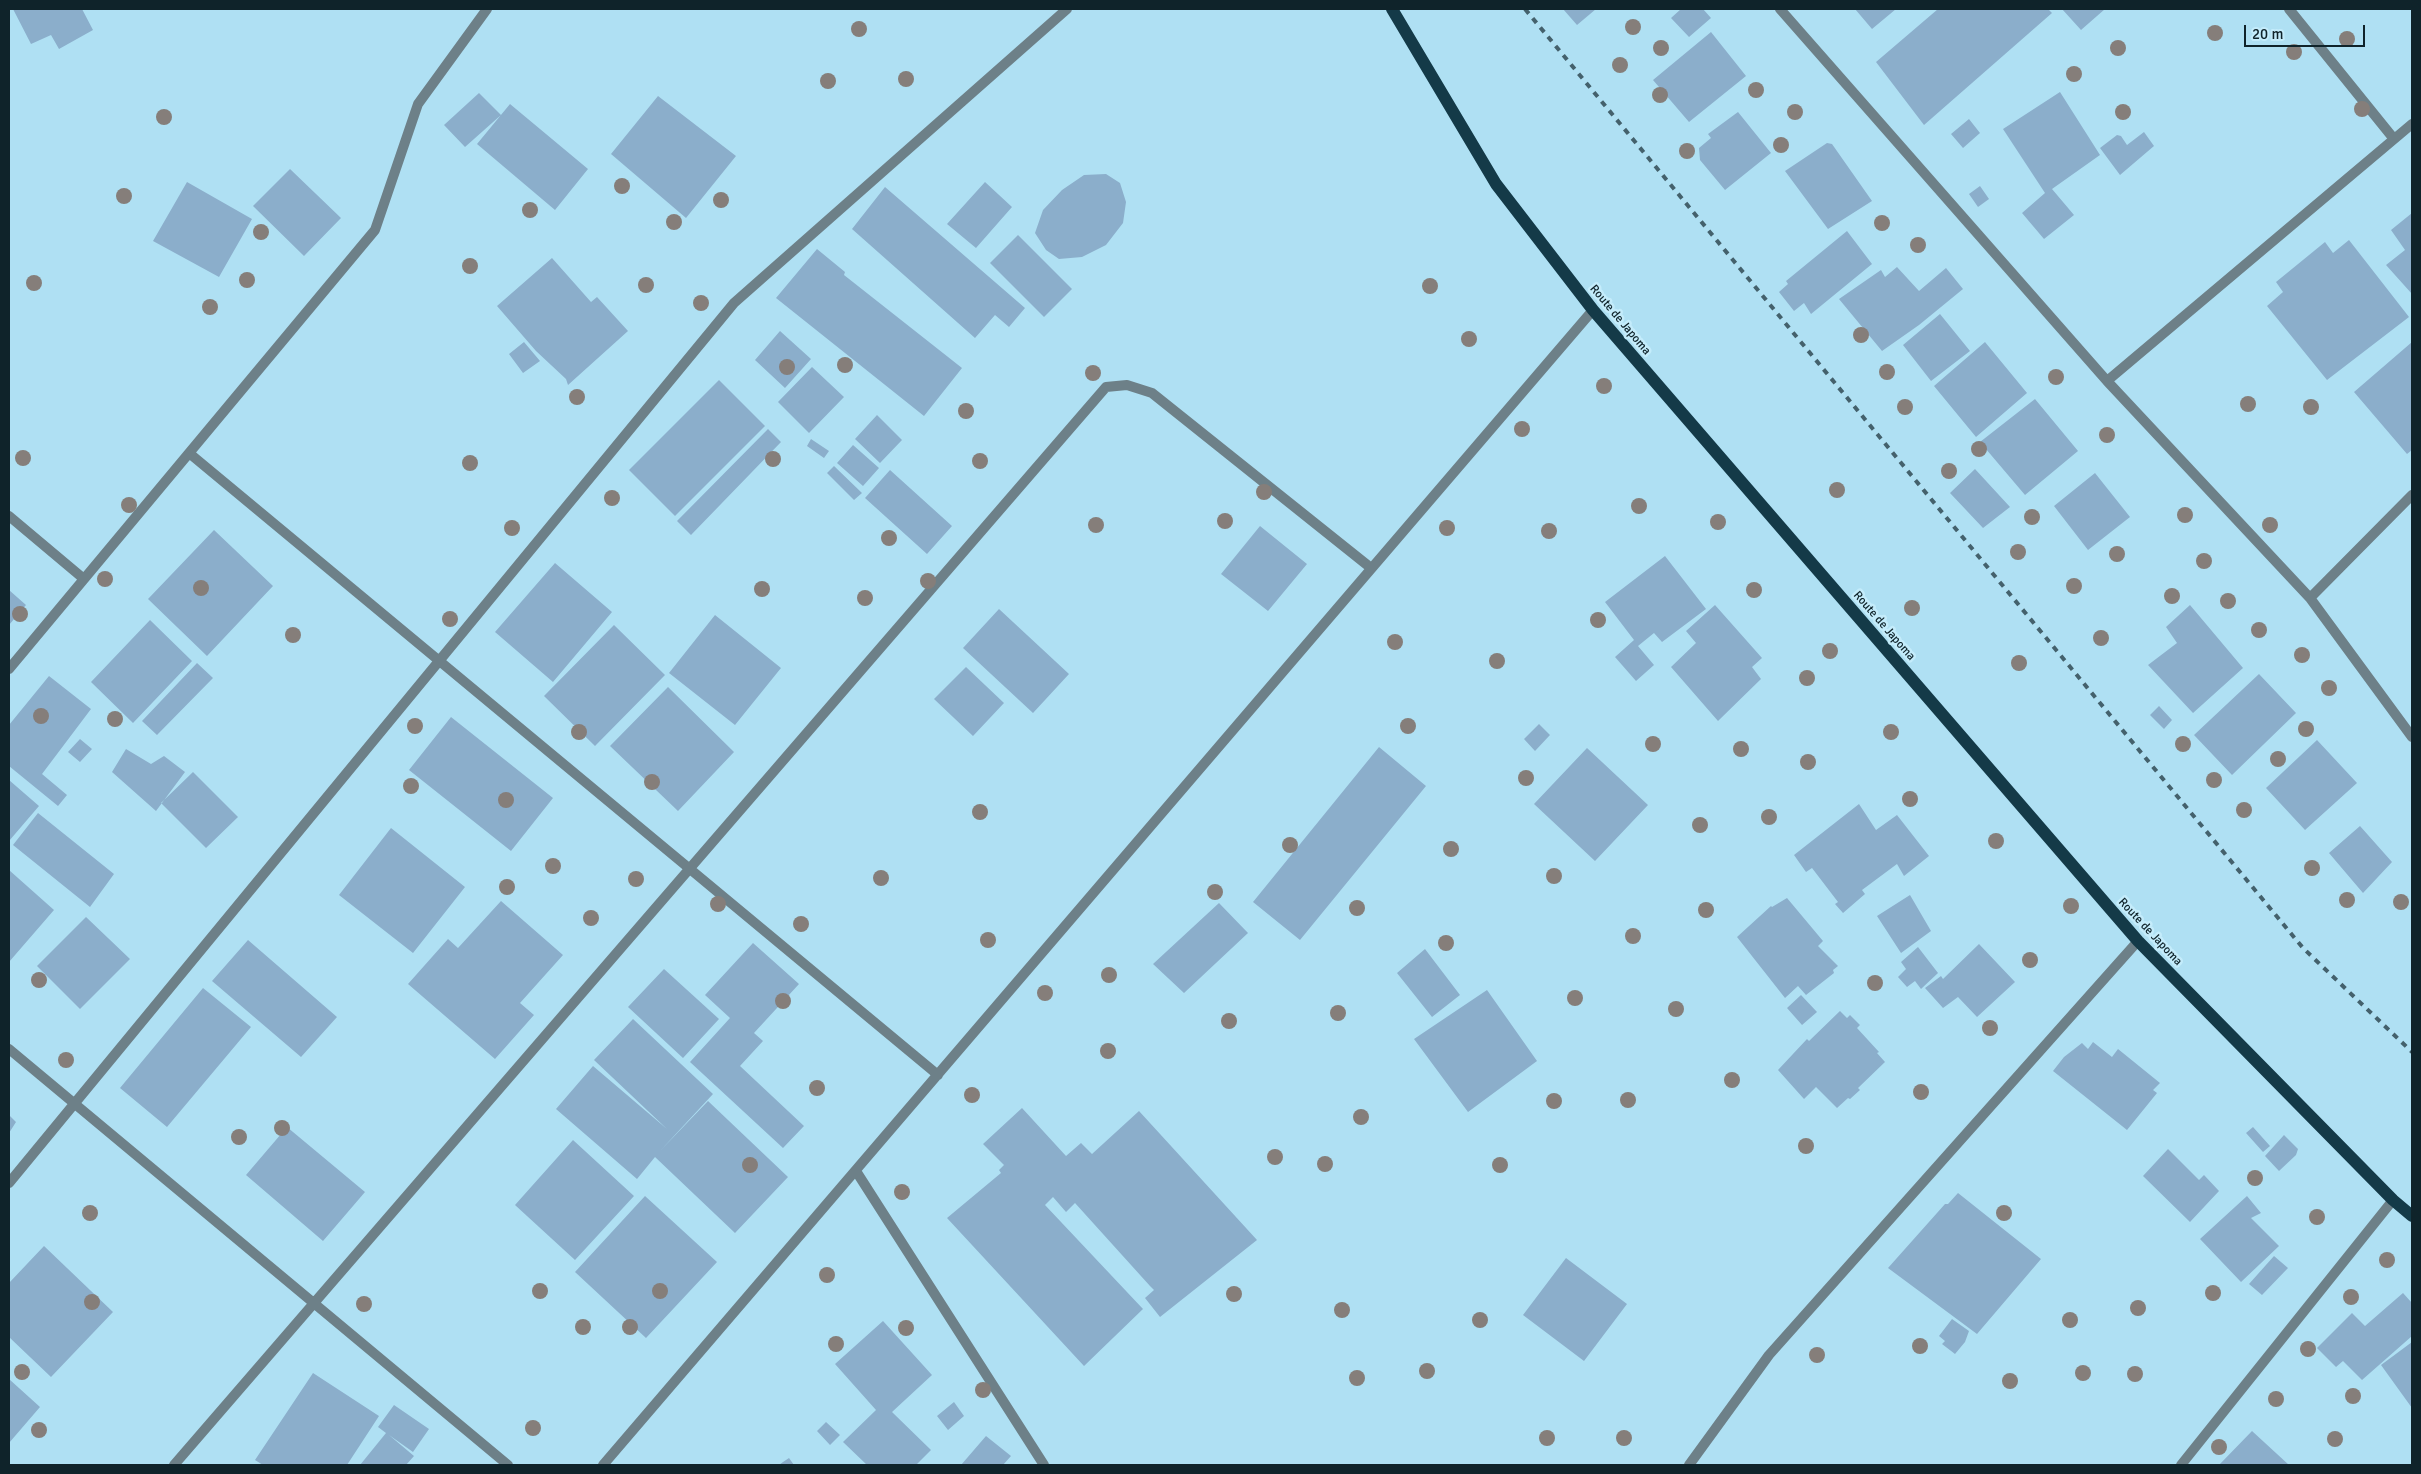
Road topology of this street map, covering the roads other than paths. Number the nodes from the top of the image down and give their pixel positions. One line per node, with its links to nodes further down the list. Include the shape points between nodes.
1 (487, 9): 10 (street, via 418,104 375,230)
2 (1067, 9): 16 (street, via 734,303)
3 (1392, 9): 8 (main road, Route de Japoma, via 1496,184)
4 (1780, 9): 9 (street)
5 (2289, 9): 7 (street)
6 (2412, 124): 7 (street)
7 (2394, 139): 9 (street)
8 (1593, 310): 13 (street); 20 (main road, Route de Japoma)
9 (2107, 381): 15 (street)
10 (190, 453): 14 (street); 16 (street)
11 (2412, 494): 15 (street)
12 (9, 516): 14 (street)
13 (1371, 568): 19 (street, via 1152,393 1127,385 1106,388); 22 (street)
14 (84, 579): 17 (street)
15 (2310, 598): 18 (street)
16 (439, 660): 19 (street); 23 (street)
17 (9, 669)
18 (2412, 737)
19 (690, 869): 22 (street); 28 (street)
20 (2138, 941): 26 (main road, Route de Japoma); 33 (street, via 1769,1355)
21 (9, 1049): 23 (street)
22 (938, 1074): 24 (street)
23 (74, 1104): 25 (street); 28 (street)
24 (856, 1171): 31 (street); 32 (street)
25 (9, 1183)
26 (2393, 1200): 27 (main road, Route de Japoma); 34 (street)
27 (2412, 1216)
28 (314, 1303): 29 (street); 30 (street)
29 (174, 1465)
30 (508, 1465)
31 (603, 1465)
32 (1044, 1465)
33 (1689, 1465)
34 (2180, 1465)

